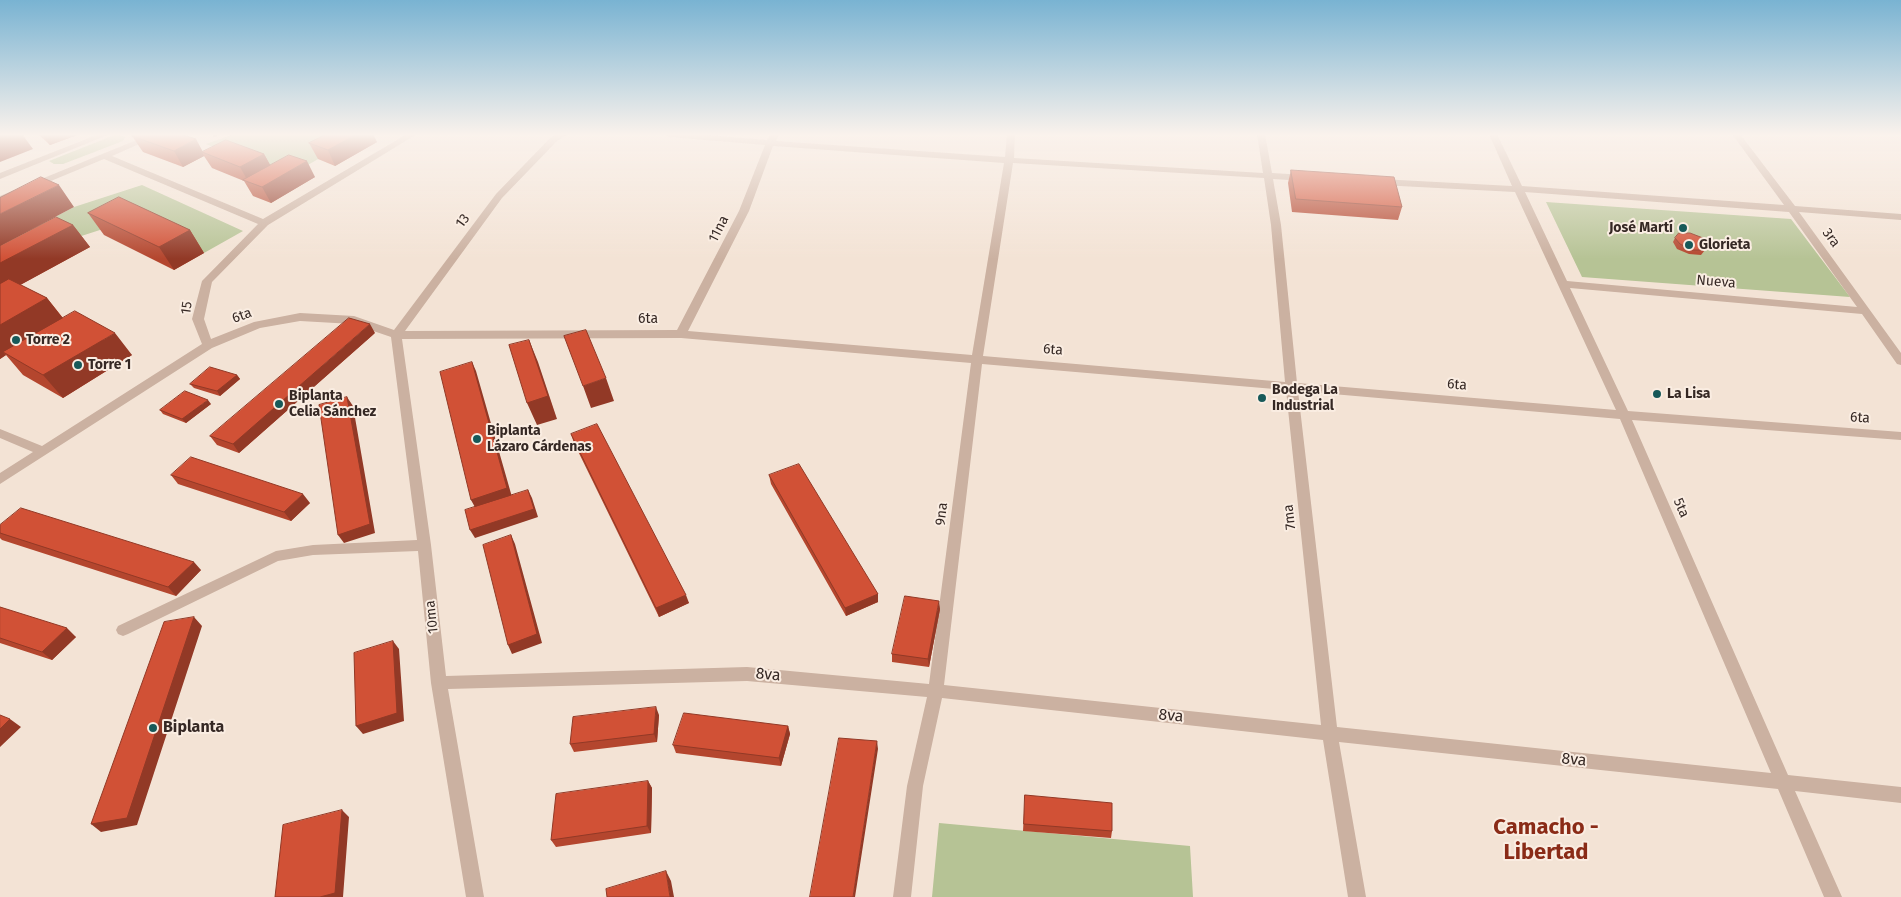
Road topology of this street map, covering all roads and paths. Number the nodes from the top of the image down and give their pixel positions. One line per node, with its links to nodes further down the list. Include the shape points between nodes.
1 (55, 176): 10 (street)
2 (151, 176): 17 (street)
3 (343, 176): 17 (street, 15)
4 (518, 176): 21 (street, 13, via 499,196)
5 (758, 176): 20 (street, 11na, via 744,212)
6 (1006, 176): 23 (street, 9na)
7 (1269, 176): 11 (street); 25 (street, 7ma)
8 (1514, 176): 13 (street, 5ta)
9 (1767, 176): 15 (street, 3ra)
10 (52, 177): 14 (street)
11 (1317, 178)
12 (1366, 181): 13 (street)
13 (1520, 189): 15 (street); 18 (street, 5ta)
14 (0, 198)
15 (1793, 210): 16 (street); 19 (street, 3ra)
16 (1901, 217)
17 (264, 223): 22 (street, 15, via 207,281 198,319)
18 (1564, 284): 19 (street, Nueva); 26 (street, 5ta)
19 (1866, 311): 24 (street, 3ra)
20 (680, 334): 21 (street, 6ta); 23 (street, 6ta)
21 (396, 335): 22 (street, 6ta, via 354,320 300,318 258,325); 31 (street, 10ma)
22 (208, 345): 29 (street)
23 (977, 358): 25 (street, 6ta); 34 (street, 9na)
24 (1901, 361)
25 (1291, 385): 26 (street, 6ta); 35 (street, 7ma)
26 (1624, 415): 28 (street, 6ta); 36 (street, 5ta)
27 (0, 433): 29 (street)
28 (1901, 436)
29 (43, 450): 30 (street)
30 (0, 479)
31 (424, 545): 32 (street, via 313,550 276,556); 33 (street, 10ma)
32 (123, 630)
33 (439, 683): 34 (street, 8va, via 747,674); 38 (street, 10ma)
34 (936, 691): 35 (street, 8va); 39 (street, 9na, via 915,786)
35 (1330, 734): 36 (street, 8va); 40 (street, 7ma)
36 (1782, 782): 37 (street, 8va); 41 (street, 5ta)
37 (1901, 795)
38 (474, 897)
39 (902, 897)
40 (1356, 897)
41 (1833, 897)

